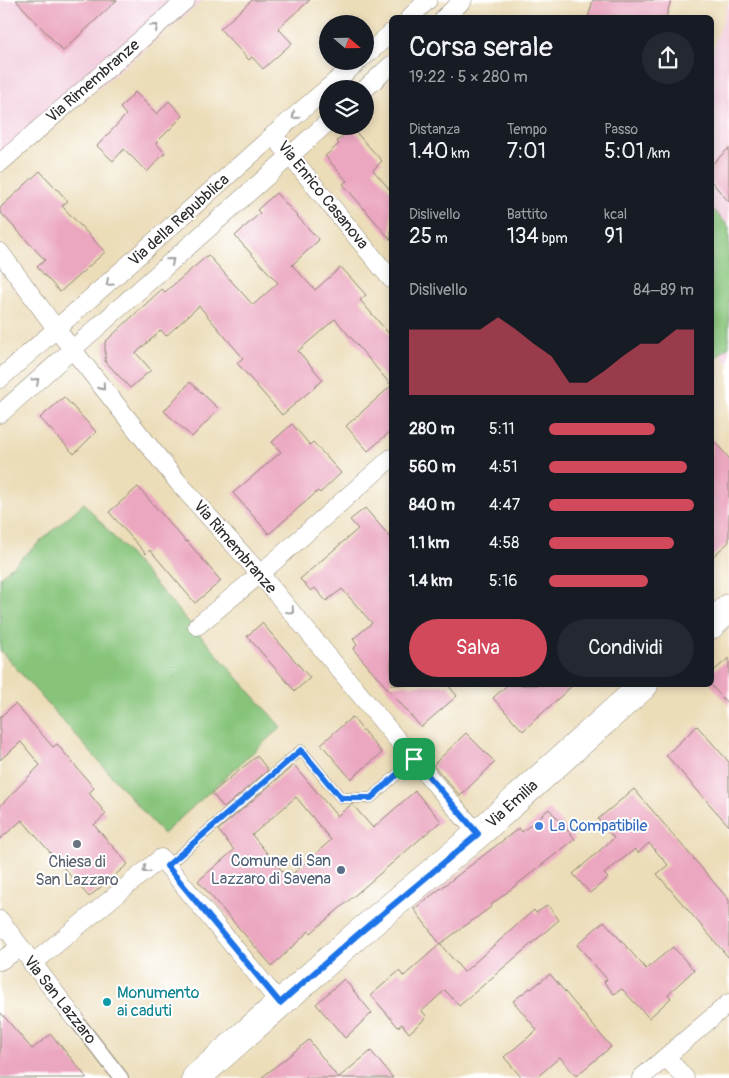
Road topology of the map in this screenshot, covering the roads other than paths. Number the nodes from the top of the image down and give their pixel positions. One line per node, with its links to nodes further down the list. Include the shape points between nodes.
1 (186, 0): 15 (street, Via Rimembranze, one-way to 1)
2 (463, 0): 6 (street)
3 (426, 1): 4 (street); 5 (street)
4 (412, 15)
5 (444, 15)
6 (446, 15)
7 (389, 35): 8 (street)
8 (374, 48)
9 (389, 67): 11 (street)
10 (349, 70): 13 (street, Via della Repubblica, one-way to 13)
11 (374, 81)
12 (319, 130): 14 (street, Via della Repubblica)
13 (273, 135): 14 (street, Via Enrico Casanova); 18 (street, Via della Repubblica, one-way to 18)
14 (290, 156): 17 (street, Via Enrico Casanova); 19 (street, Via della Repubblica, one-way to 14)
15 (0, 163)
16 (0, 252): 18 (street, Via Rimembranze)
17 (389, 277)
18 (57, 330): 19 (street, Via Rimembranze); 20 (street, Via della Repubblica)
19 (72, 349): 21 (street, Via della Repubblica, one-way to 19); 23 (street, Via Rimembranze, one-way to 23, via 177,481)
20 (0, 379)
21 (0, 414)
22 (389, 460): 23 (street)
23 (260, 574): 26 (street); 28 (street, Via Rimembranze, one-way to 28)
24 (729, 608): 25 (main road)
25 (714, 622)
26 (197, 626)
27 (642, 687): 29 (main road, Via Emilia)
28 (414, 759): 29 (street, Via Rimembranze); 30 (lane, via 371,798 341,798 301,750)
29 (478, 834): 35 (main road, Via Emilia)
30 (167, 866): 34 (street, one-way to 34, via 161,858); 35 (street)
31 (0, 920): 32 (street, Via San Lazzaro)
32 (20, 948): 33 (street); 34 (street, Via San Lazzaro)
33 (0, 961)
34 (32, 964): 37 (street, Via San Lazzaro)
35 (280, 1003): 40 (main road, Via Emilia)
36 (729, 1003): 38 (street)
37 (76, 1019): 39 (street, Via San Lazzaro)
38 (666, 1057): 41 (street); 42 (street)
39 (121, 1078)
40 (196, 1078)
41 (641, 1078)
42 (685, 1078)

